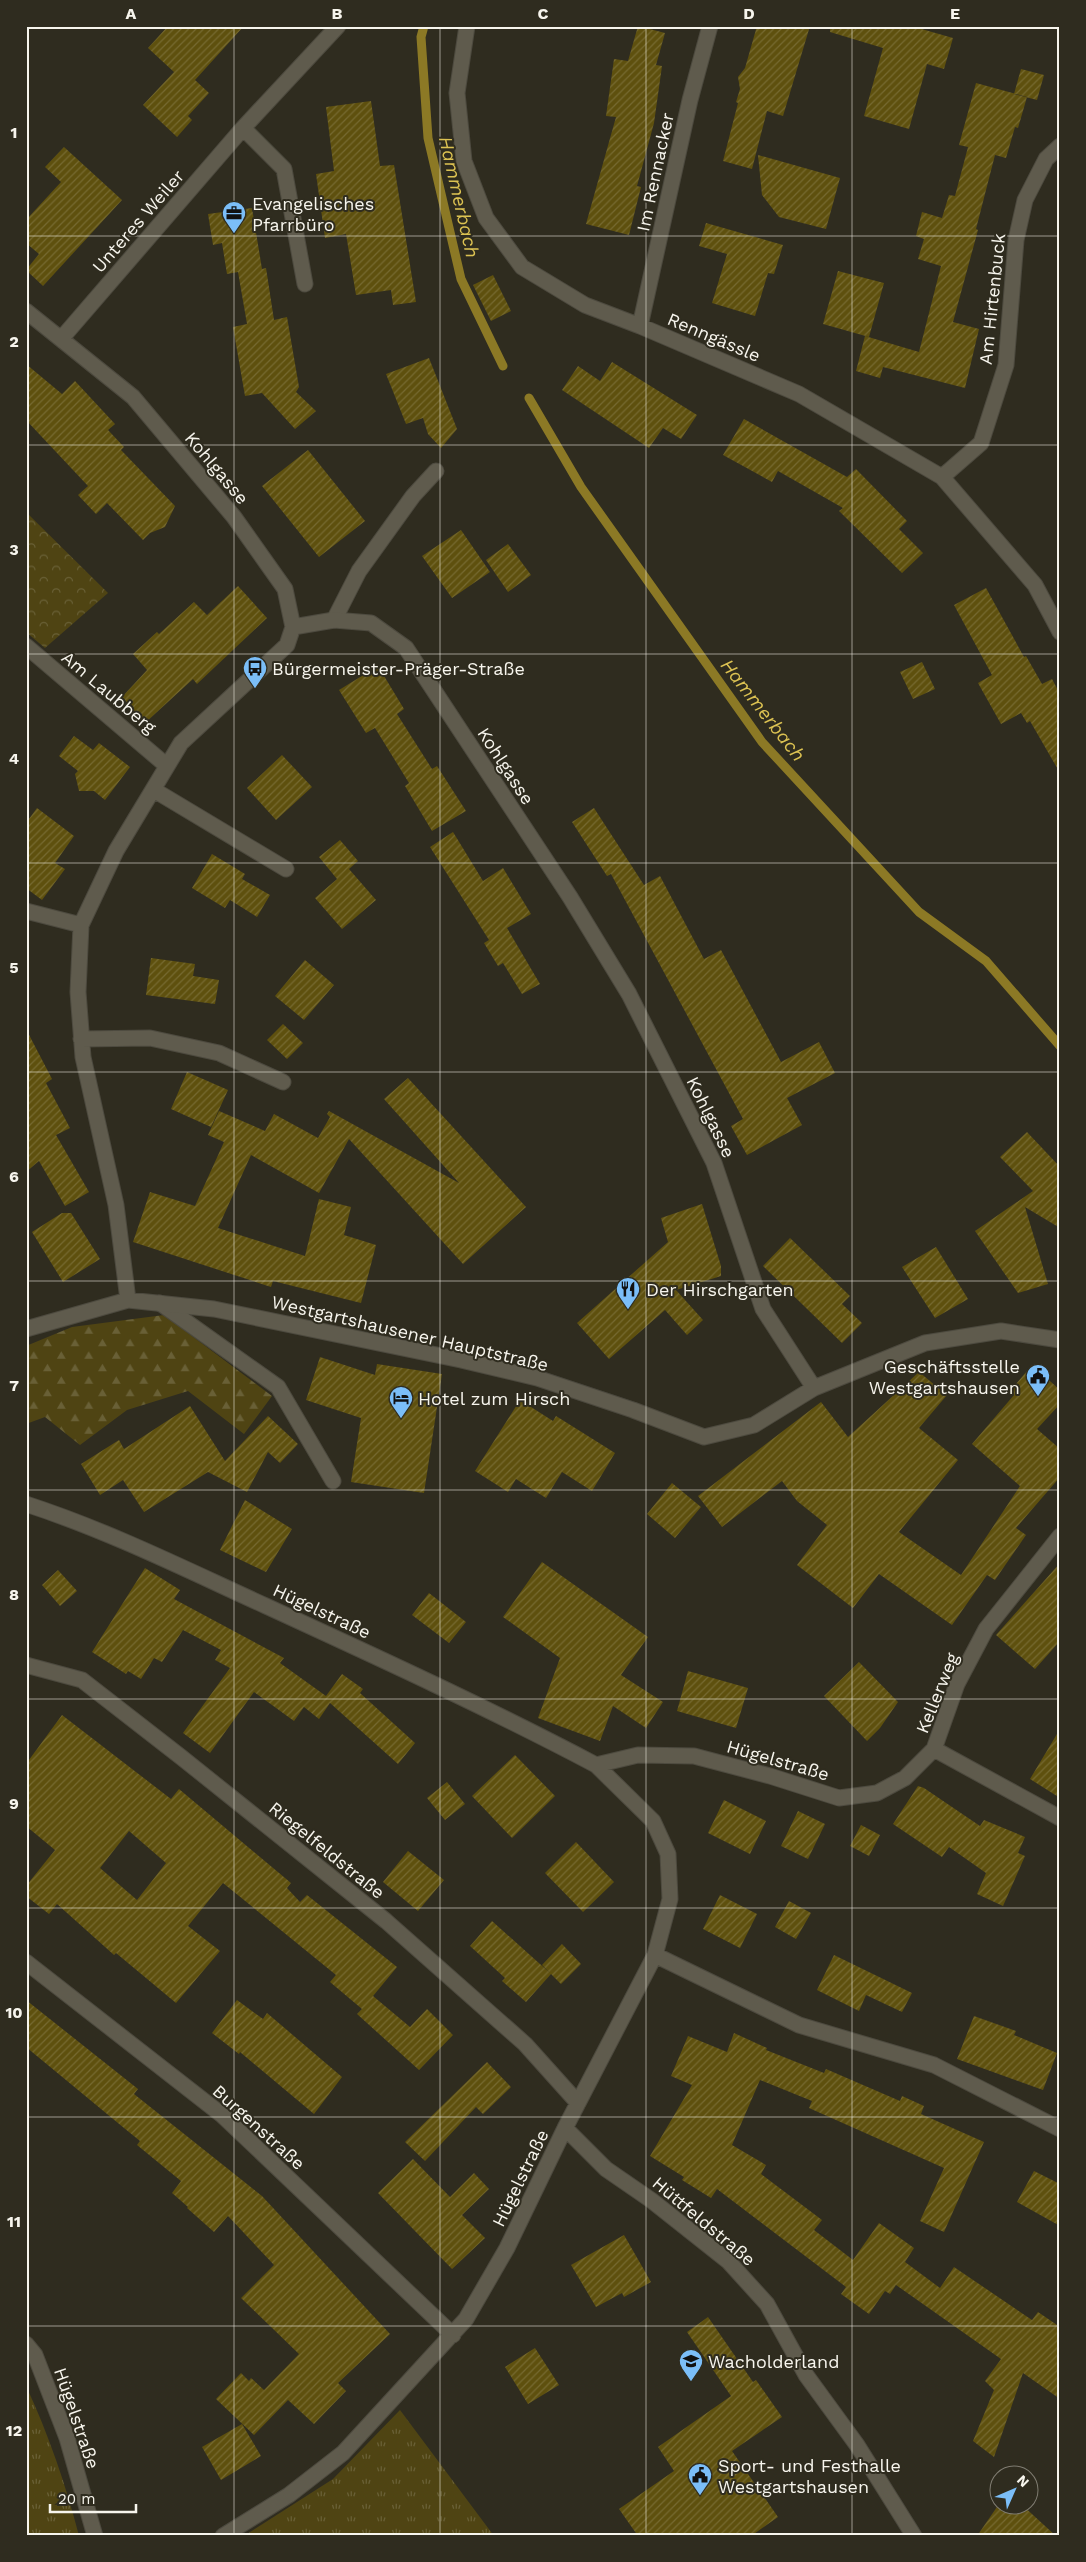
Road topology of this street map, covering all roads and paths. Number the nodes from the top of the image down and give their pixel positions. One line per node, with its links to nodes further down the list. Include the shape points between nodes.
1 (338, 26): 4 (street, Unteres Weiler)
2 (467, 26): 8 (street, Renngässle, via 457,92 464,161 486,218 522,267 584,305)
3 (710, 26): 8 (street, Im Rennacker, via 690,100)
4 (243, 128): 6 (street, via 284,169); 9 (street, Unteres Weiler)
5 (1060, 146): 11 (street, Am Hirtenbuck, via 1046,159 1025,200 1016,240 1006,365 981,443)
6 (305, 284)
7 (26, 311): 9 (street, Kohlgasse)
8 (640, 326): 11 (street, Renngässle, via 799,394)
9 (61, 339): 13 (street, Kohlgasse, via 133,397 234,517 284,589)
10 (436, 471): 12 (street, via 359,571)
11 (942, 477): 14 (street, Renngässle, via 1035,586)
12 (334, 620): 13 (street, Kohlgasse); 27 (street, Kohlgasse, via 371,623 406,648 570,897 629,994 714,1163 763,1309)
13 (293, 627): 16 (street, via 287,645 181,743)
14 (1060, 632)
15 (26, 646): 16 (street, Am Laubberg)
16 (167, 766): 17 (street)
17 (154, 790): 18 (street); 20 (street, via 116,852)
18 (286, 869)
19 (26, 911): 20 (street)
20 (81, 925): 21 (street, via 78,992)
21 (81, 1039): 22 (street, via 150,1038 219,1053); 23 (street, via 116,1205)
22 (283, 1082)
23 (128, 1300): 24 (street, Westgartshausener Hauptstraße); 25 (street, Westgartshausener Hauptstraße)
24 (160, 1303): 27 (street, Westgartshausener Hauptstraße, via 224,1311 537,1378 704,1437 754,1425); 28 (street, via 278,1388)
25 (26, 1329)
26 (1060, 1340): 27 (street, Westgartshausener Hauptstraße, via 1001,1331 924,1343)
27 (814, 1388)
28 (333, 1481)
29 (26, 1504): 33 (street, Hügelstraße, via 73,1519 168,1561 427,1680)
30 (1060, 1536): 32 (street, Kellerweg, via 986,1629 957,1684)
31 (26, 1664): 37 (street, Riegelfeldstraße, via 82,1680 181,1757 393,1928 525,2044)
32 (934, 1749): 33 (street, Hügelstraße, via 905,1778 877,1793 839,1798 694,1756 638,1755); 34 (street, Kellerweg)
33 (596, 1765): 35 (street, Hügelstraße, via 652,1821 668,1854 670,1899)
34 (1060, 1818)
35 (655, 1955): 37 (street, Hügelstraße); 39 (street, via 799,2025 934,2065)
36 (26, 1962): 40 (street, Burgenstraße, via 222,2115)
37 (578, 2103): 38 (street, Hügelstraße)
38 (565, 2128): 40 (street, Hügelstraße, via 507,2248 466,2319); 44 (street, Hüttfeldstraße, via 606,2169 652,2200 728,2261 767,2304 806,2376 857,2445)
39 (1060, 2128)
40 (453, 2335): 43 (street, Hügelstraße, via 343,2453 289,2495)
41 (26, 2344): 42 (street, Hügelstraße, via 35,2355 66,2438)
42 (95, 2536)
43 (223, 2536)
44 (914, 2536)

